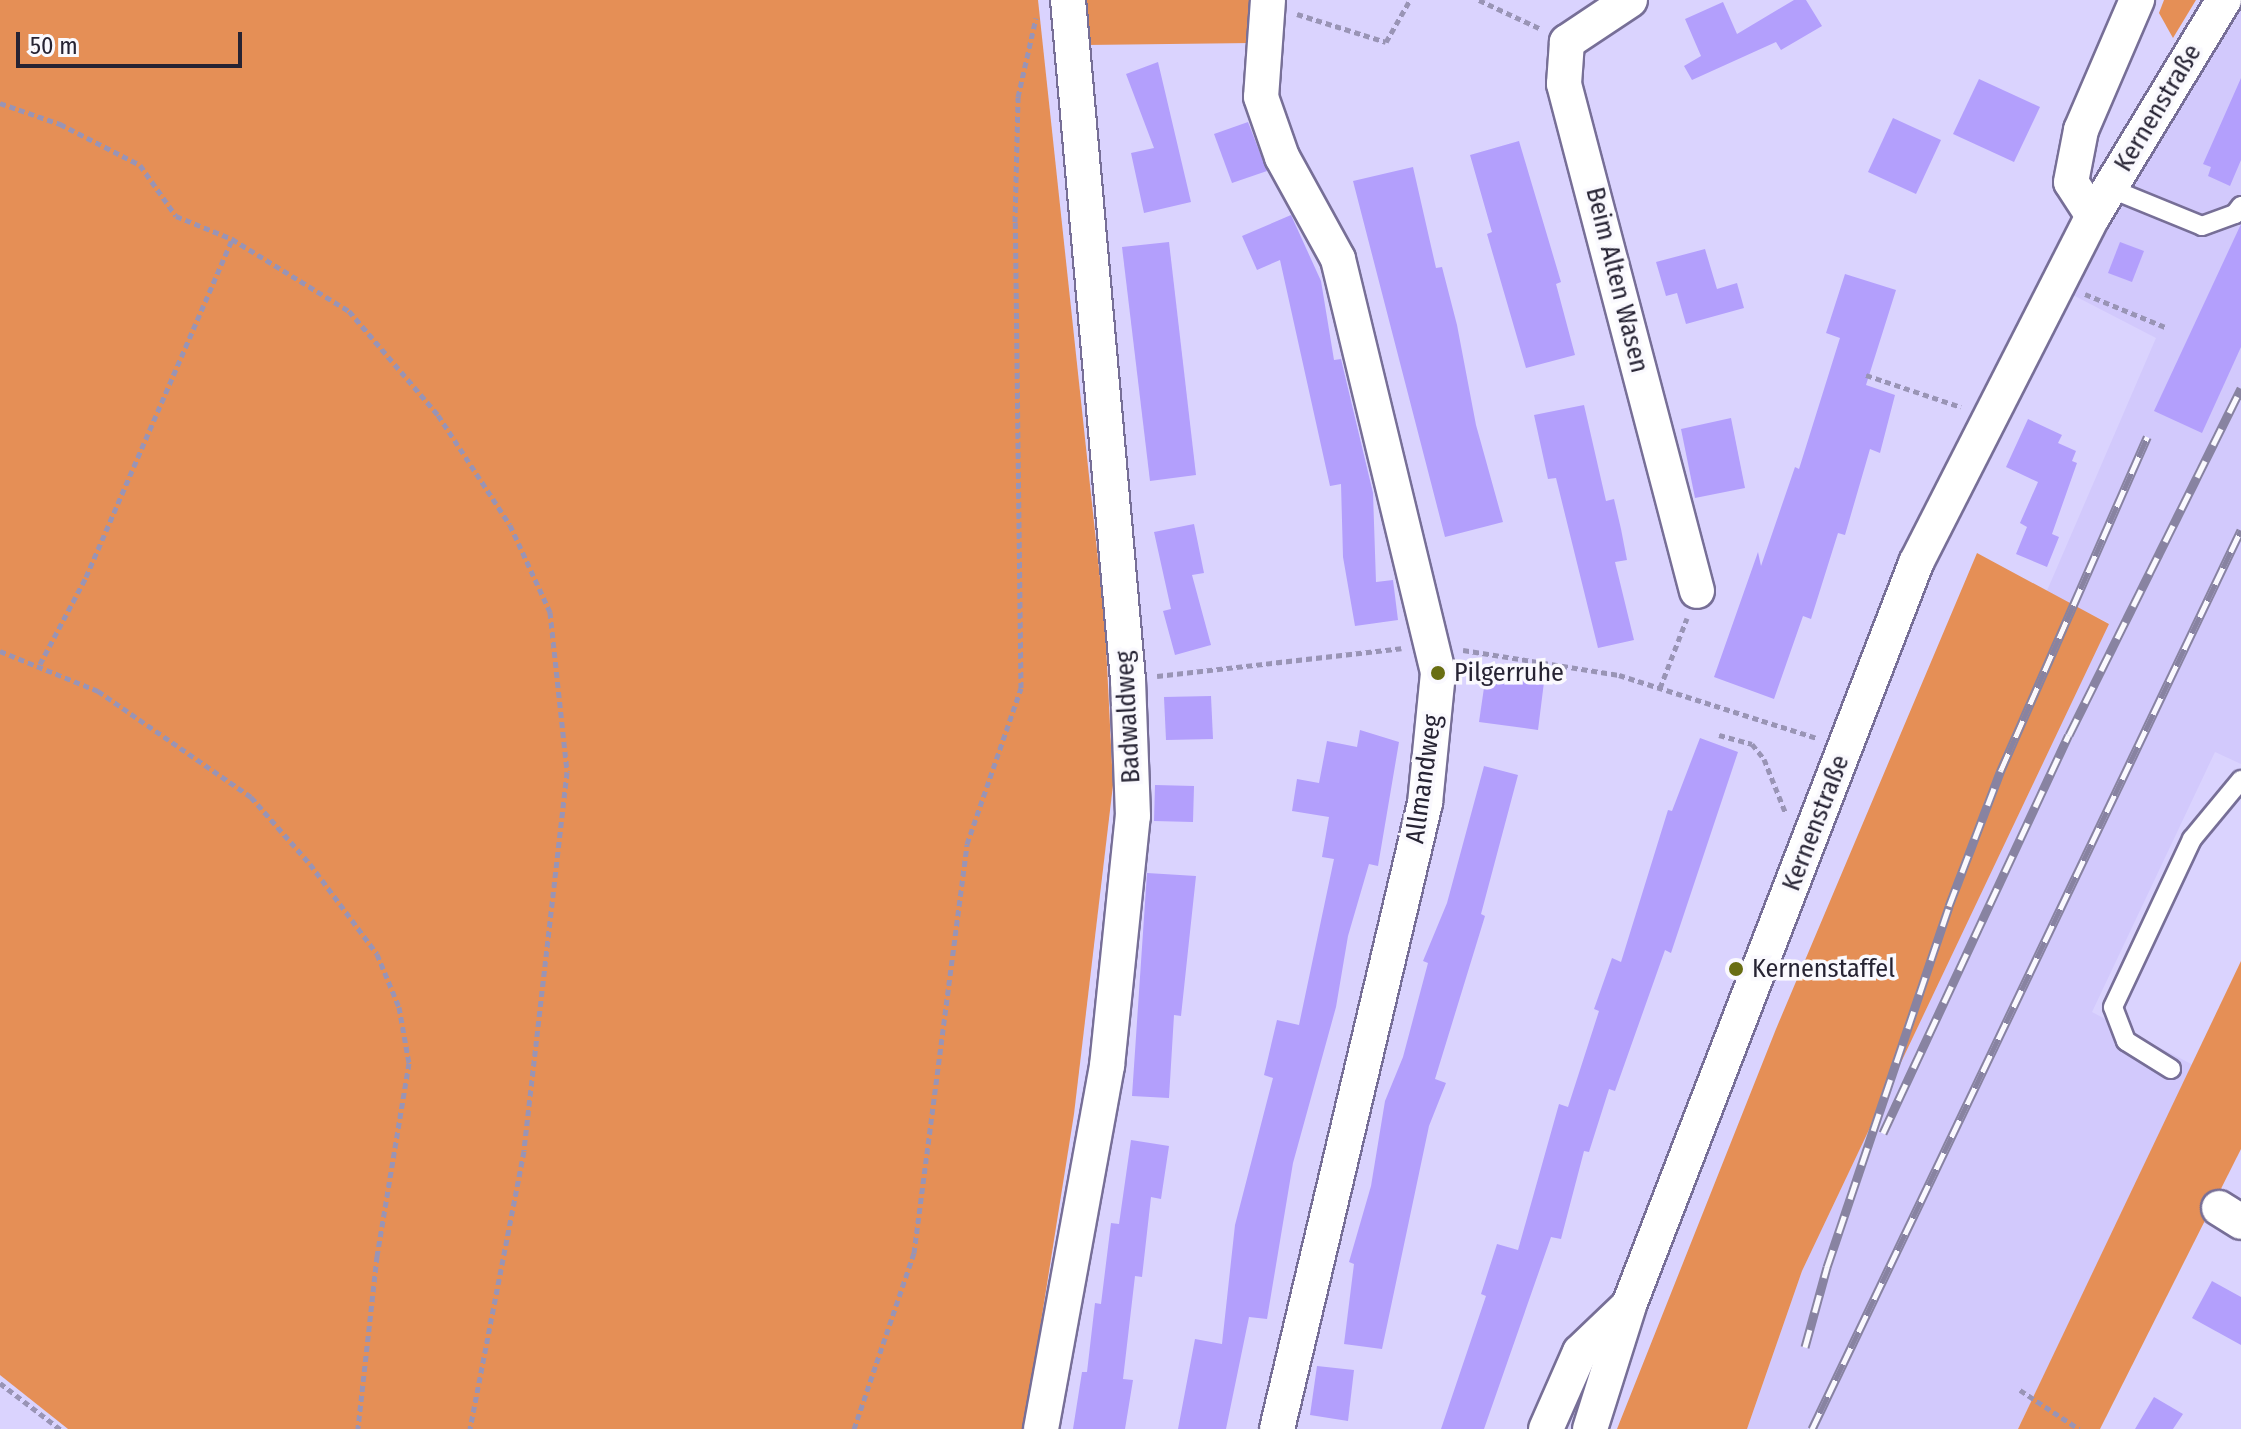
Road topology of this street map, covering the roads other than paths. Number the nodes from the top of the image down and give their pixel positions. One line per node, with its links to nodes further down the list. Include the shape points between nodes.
1 (1068, 0): 12 (street, Badwaldweg, via 1128,680 1133,816 1107,1066)
2 (1630, 0): 8 (street, Beim Alten Wasen, via 1567,42 1566,94)
3 (2137, 0): 6 (street, Kernenstraße, via 2081,130 2071,182)
4 (2224, 0): 6 (street, Kernenstraße)
5 (1268, 2): 13 (street, Allmandweg, via 1261,97 1282,157 1338,259 1438,673 1425,803)
6 (2101, 202): 7 (lane, via 2202,226 2235,214); 11 (street, Kernenstraße, via 1916,563)
7 (2241, 206)
8 (1697, 591)
9 (2241, 780): 10 (lane, via 2192,839 2113,1007 2126,1041)
10 (2171, 1069)
11 (1629, 1305): 14 (street, Kernenstraße, via 1580,1352); 15 (street)
12 (1041, 1429)
13 (1277, 1429)
14 (1546, 1429)
15 (1590, 1429)

